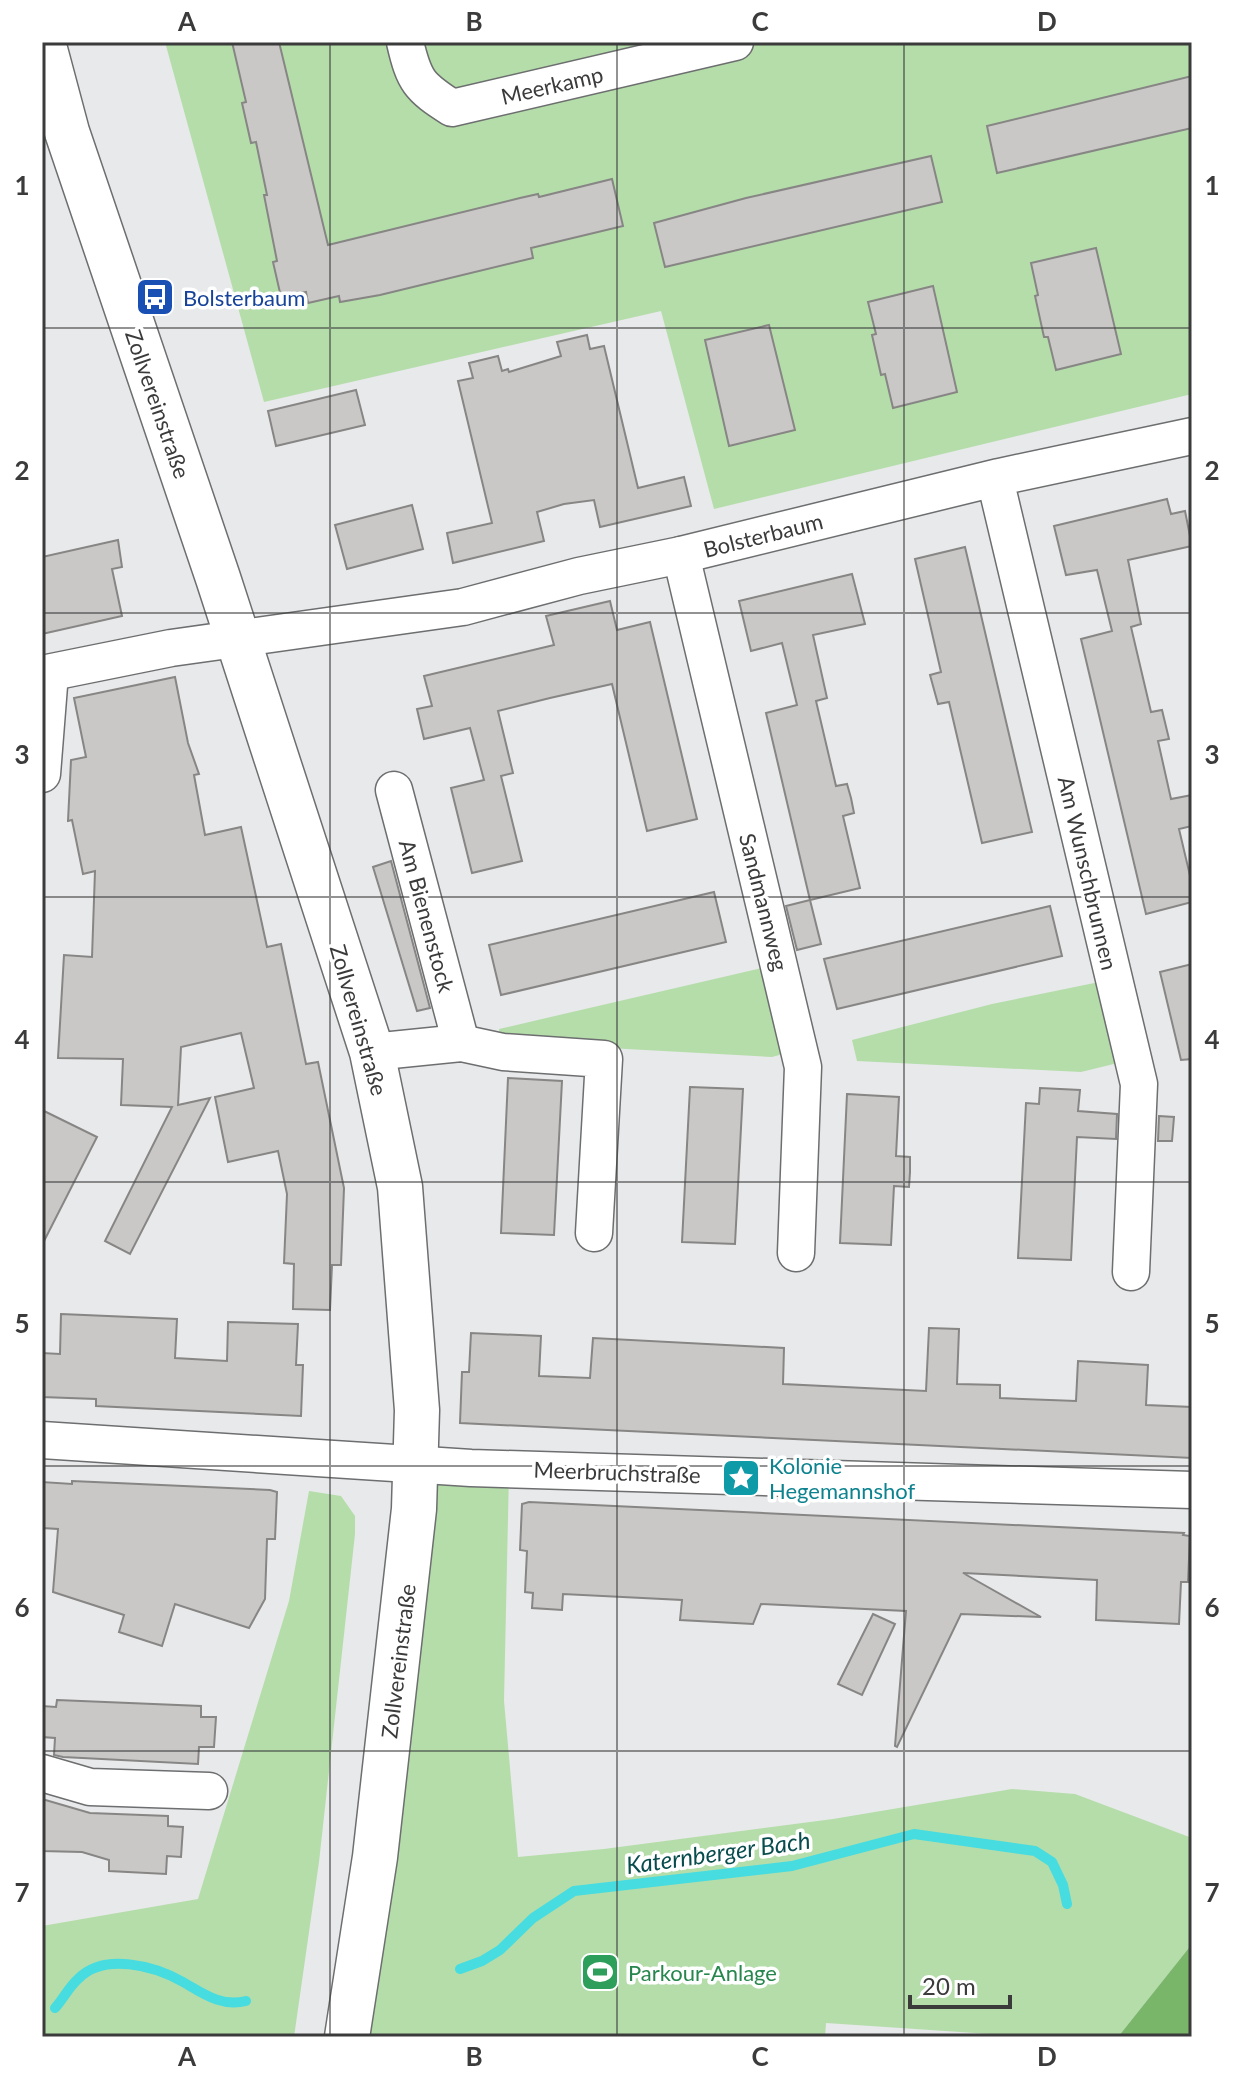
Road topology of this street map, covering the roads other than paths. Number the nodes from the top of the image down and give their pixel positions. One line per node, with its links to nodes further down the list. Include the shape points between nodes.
1 (43, 42): 7 (main road, Zollvereinstraße, via 67,132)
2 (405, 42): 3 (street, Meerkamp, via 410,66 425,92 452,108)
3 (735, 42)
4 (1192, 436): 5 (street, Bolsterbaum)
5 (995, 479): 6 (street, Bolsterbaum); 15 (street, Am Wunschbrunnen, via 1139,1084)
6 (681, 555): 7 (street, Bolsterbaum, via 463,607); 14 (street, Sandmannweg, via 803,1067)
7 (237, 638): 8 (street, Bolsterbaum); 12 (main road, Zollvereinstraße)
8 (46, 674): 9 (street)
9 (42, 774)
10 (394, 790): 11 (street, Am Bienenstock)
11 (461, 1043): 12 (street); 13 (street, via 503,1052 604,1059)
12 (372, 1052): 17 (main road, Zollvereinstraße, via 400,1187)
13 (594, 1233)
14 (796, 1253)
15 (1131, 1272)
16 (42, 1440): 17 (street, Meerbruchstraße)
17 (417, 1463): 18 (street, Meerbruchstraße); 21 (main road, Zollvereinstraße, via 375,1857)
18 (1192, 1490)
19 (42, 1773): 20 (street, via 90,1787)
20 (209, 1791)
21 (347, 2037)

